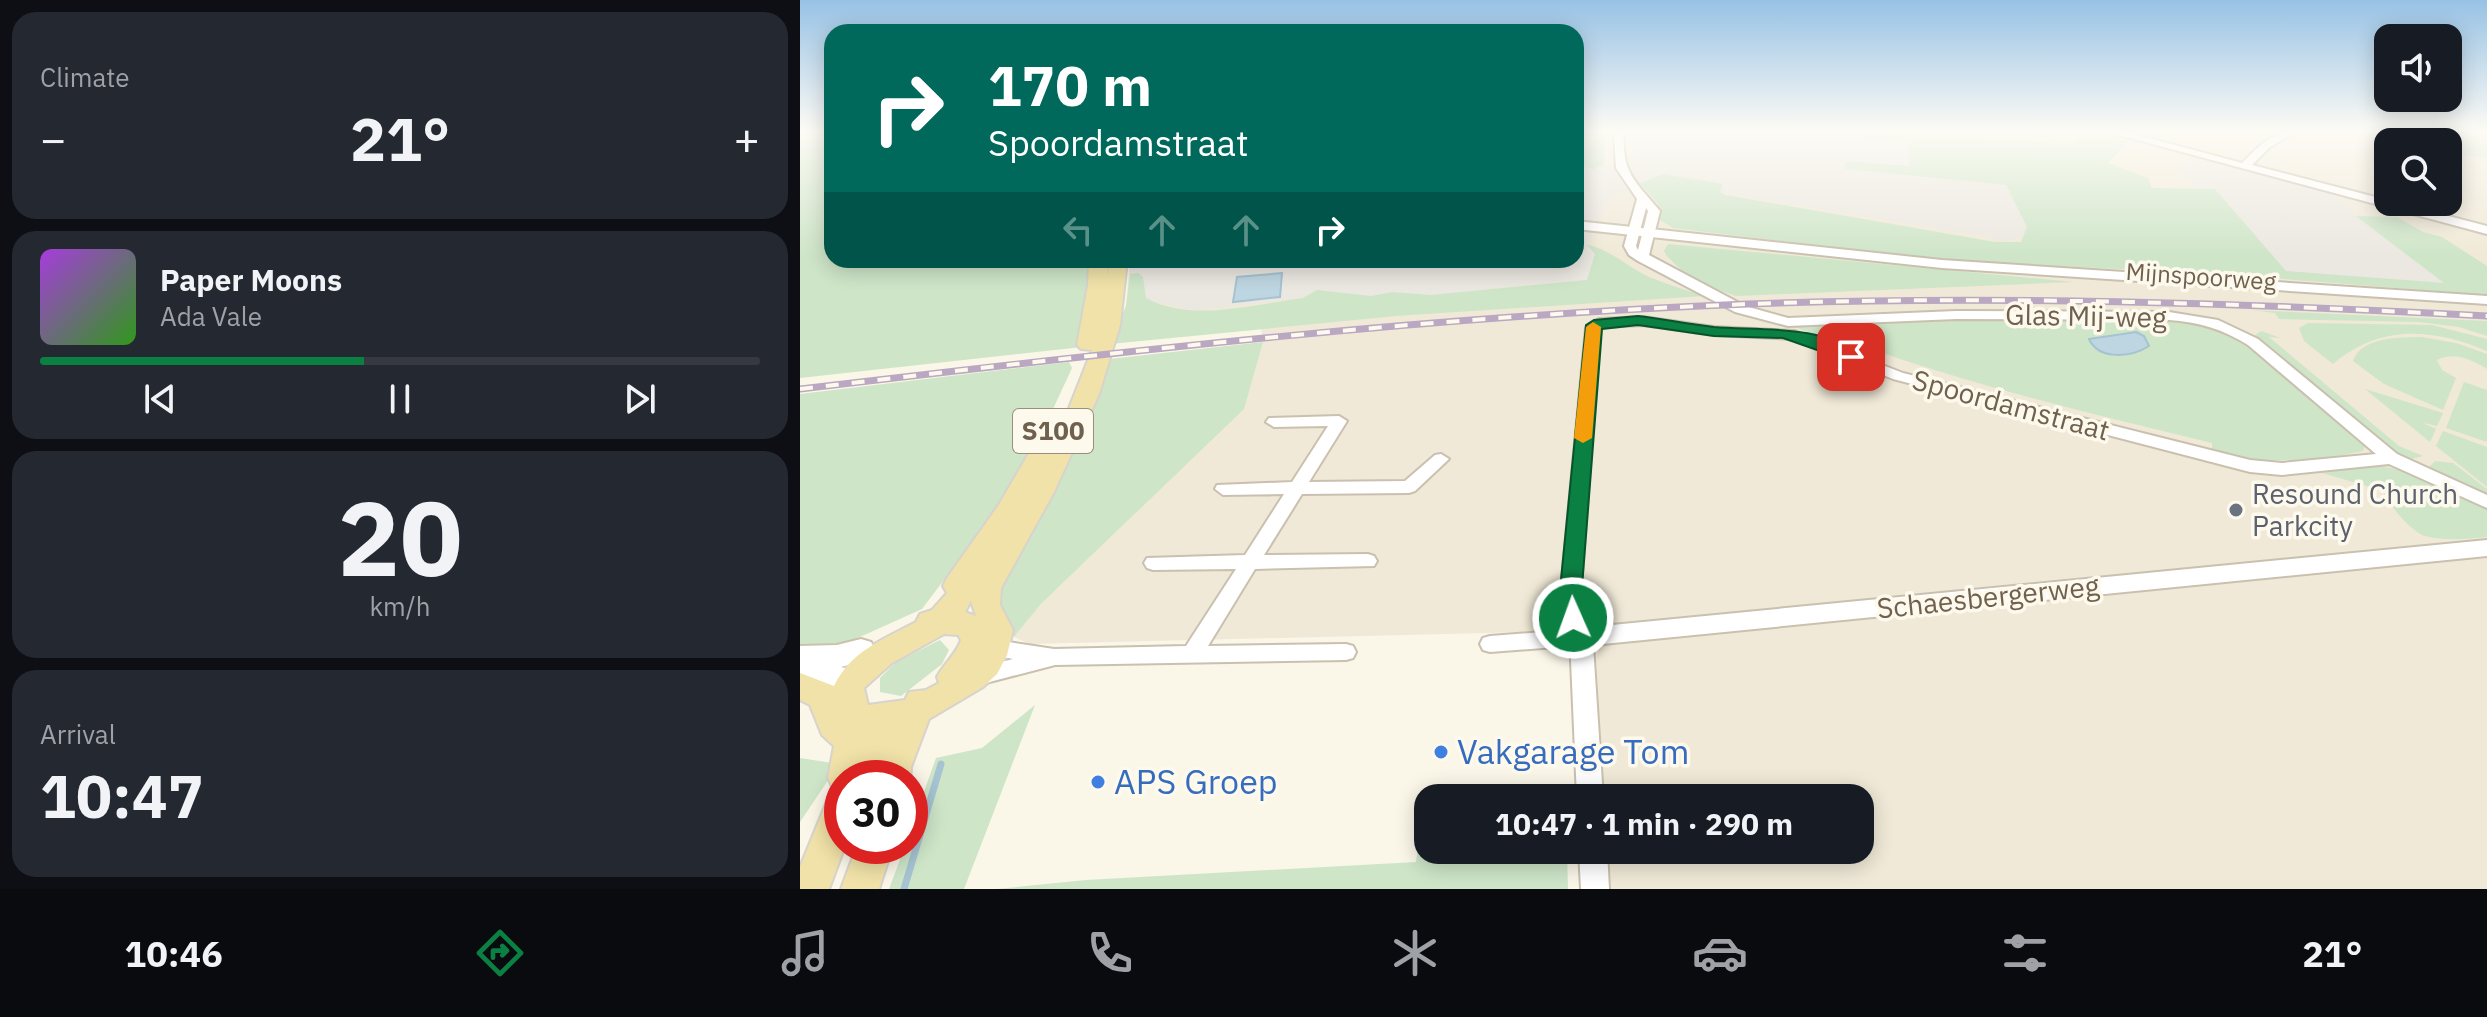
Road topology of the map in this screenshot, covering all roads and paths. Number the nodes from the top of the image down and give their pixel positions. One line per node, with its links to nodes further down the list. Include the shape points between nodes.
1 (1623, 173): 3 (street)
2 (2273, 173): 5 (street)
3 (1642, 200): 7 (street); 8 (street, via 1654,211)
4 (1584, 226): 7 (street, Mijnspoorweg)
5 (2487, 230)
6 (1584, 233): 7 (street, Mijnspoorweg)
7 (1633, 233): 8 (street, Mijnspoorweg); 9 (street, via 1630,248)
8 (1649, 235): 9 (street); 12 (street, Mijnspoorweg, via 2053,271)
9 (1642, 258): 14 (street, Glas Mij-weg, via 1740,309 1788,322 1987,315 2204,320 2253,342)
10 (1104, 268): 23 (main road, S100, via 1081,369 1028,479 967,576 963,592)
11 (1108, 268): 26 (main road, S100, via 1118,283 1109,321 1046,484 988,588)
12 (2487, 300)
13 (1274, 422): 16 (street, via 1339,421)
14 (2391, 458): 18 (street, Glas Mij-weg); 24 (street, Spoordamstraat, via 2258,468 1898,376 1795,335 1643,321 1599,323 1593,328 1570,600)
15 (1441, 459): 16 (street, via 1409,487)
16 (1298, 488): 17 (street); 22 (street)
17 (1223, 489)
18 (2487, 502)
19 (2487, 548): 24 (street, Schaesbergerweg)
20 (1368, 561): 22 (street)
21 (1153, 563): 22 (street)
22 (1249, 564): 29 (street)
23 (932, 622): 26 (main road, via 966,624); 27 (main road); 33 (main road, via 927,632 881,653)
24 (1577, 627): 25 (street, Schaesbergerweg); 40 (street)
25 (1490, 644)
26 (984, 648): 30 (street); 30 (street); 35 (main road)
27 (861, 650): 31 (main road)
28 (1346, 652): 29 (street)
29 (1192, 654): 30 (street)
30 (1055, 657)
31 (800, 658)
32 (800, 675): 33 (main road)
33 (852, 682): 36 (main road, via 851,708)
34 (800, 686): 37 (main road, via 823,696 833,725 852,740)
35 (922, 709): 36 (main road); 39 (main road)
36 (878, 719): 38 (main road)
37 (848, 760)
38 (866, 760)
39 (897, 760)
40 (1589, 784)
41 (824, 853): 44 (main road)
42 (869, 864): 45 (main road)
43 (1594, 864): 46 (street)
44 (810, 889)
45 (860, 889)
46 (1595, 889)

